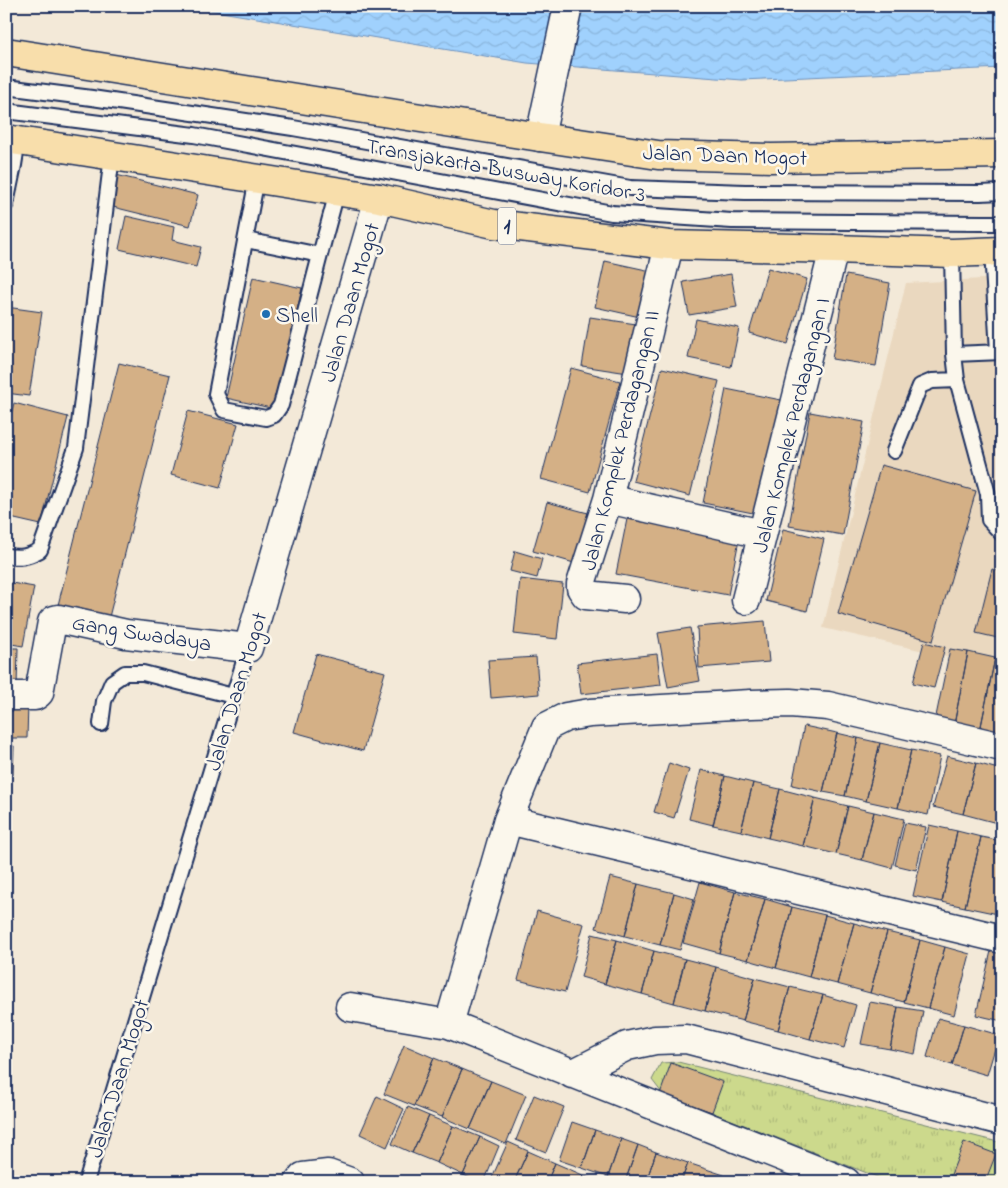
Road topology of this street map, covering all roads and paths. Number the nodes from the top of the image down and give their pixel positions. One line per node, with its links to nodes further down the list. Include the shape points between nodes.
1 (568, 6): 5 (street)
2 (6, 52): 5 (highway, Jalan Daan Mogot)
3 (6, 87): 11 (lane, Transjakarta Busway Koridor 3, via 293,128 630,188 745,192)
4 (6, 111): 14 (lane, Transjakarta Busway Koridor 3, via 194,135 612,213 732,221)
5 (540, 137): 7 (highway, Jalan Daan Mogot, via 658,155 771,158)
6 (12, 140): 8 (highway, Jalan Daan Mogot / 1); 13 (lane, via 14,165)
7 (1002, 154)
8 (112, 156): 9 (highway, Jalan Daan Mogot / 1); 28 (lane, via 76,448 40,550 18,558)
9 (257, 178): 10 (highway, Jalan Daan Mogot / 1); 15 (lane)
10 (337, 192): 12 (highway, Jalan Daan Mogot / 1); 20 (lane)
11 (1002, 192)
12 (379, 198): 16 (highway, Jalan Daan Mogot / 1, via 494,224); 31 (street, Jalan Daan Mogot)
13 (6, 204)
14 (1002, 223)
15 (246, 240): 20 (lane); 20 (lane, via 216,394 224,410 266,418 274,415 281,406)
16 (669, 246): 17 (highway, Jalan Daan Mogot / 1); 25 (street, Jalan Komplek Perdagangan II)
17 (834, 249): 19 (highway, Jalan Daan Mogot / 1); 26 (street, Jalan Komplek Perdagangan I)
18 (997, 251): 19 (highway, Jalan Daan Mogot / 1); 21 (lane)
19 (952, 253): 22 (lane)
20 (320, 255)
21 (1000, 352): 22 (lane)
22 (954, 354): 23 (lane)
23 (957, 380): 24 (lane, via 932,381 920,386); 27 (lane, via 988,494 989,520)
24 (894, 451)
25 (608, 498): 26 (street); 29 (street, Jalan Komplek Perdagangan II, via 581,588 586,595)
26 (762, 534): 30 (street, Jalan Komplek Perdagangan I)
27 (1002, 534)
28 (6, 556)
29 (625, 599)
30 (746, 600)
31 (248, 648): 32 (street, Gang Swadaya, via 126,634 58,619 52,622 39,693 35,696); 33 (lane, Jalan Daan Mogot)
32 (6, 696)
33 (233, 696): 34 (lane, via 143,673 125,673 112,682 104,701); 42 (lane, Jalan Daan Mogot)
34 (101, 724)
35 (1002, 747): 36 (street, via 828,706 790,703 590,713 566,717 546,727)
36 (508, 820): 37 (street); 39 (street)
37 (1002, 939)
38 (350, 1007): 39 (street)
39 (449, 1024): 40 (street)
40 (572, 1074): 41 (street, via 627,1046 655,1040 686,1039); 45 (street)
41 (1002, 1121)
42 (86, 1182)
43 (299, 1182): 44 (street, via 303,1178 328,1174)
44 (350, 1182)
45 (846, 1182)

